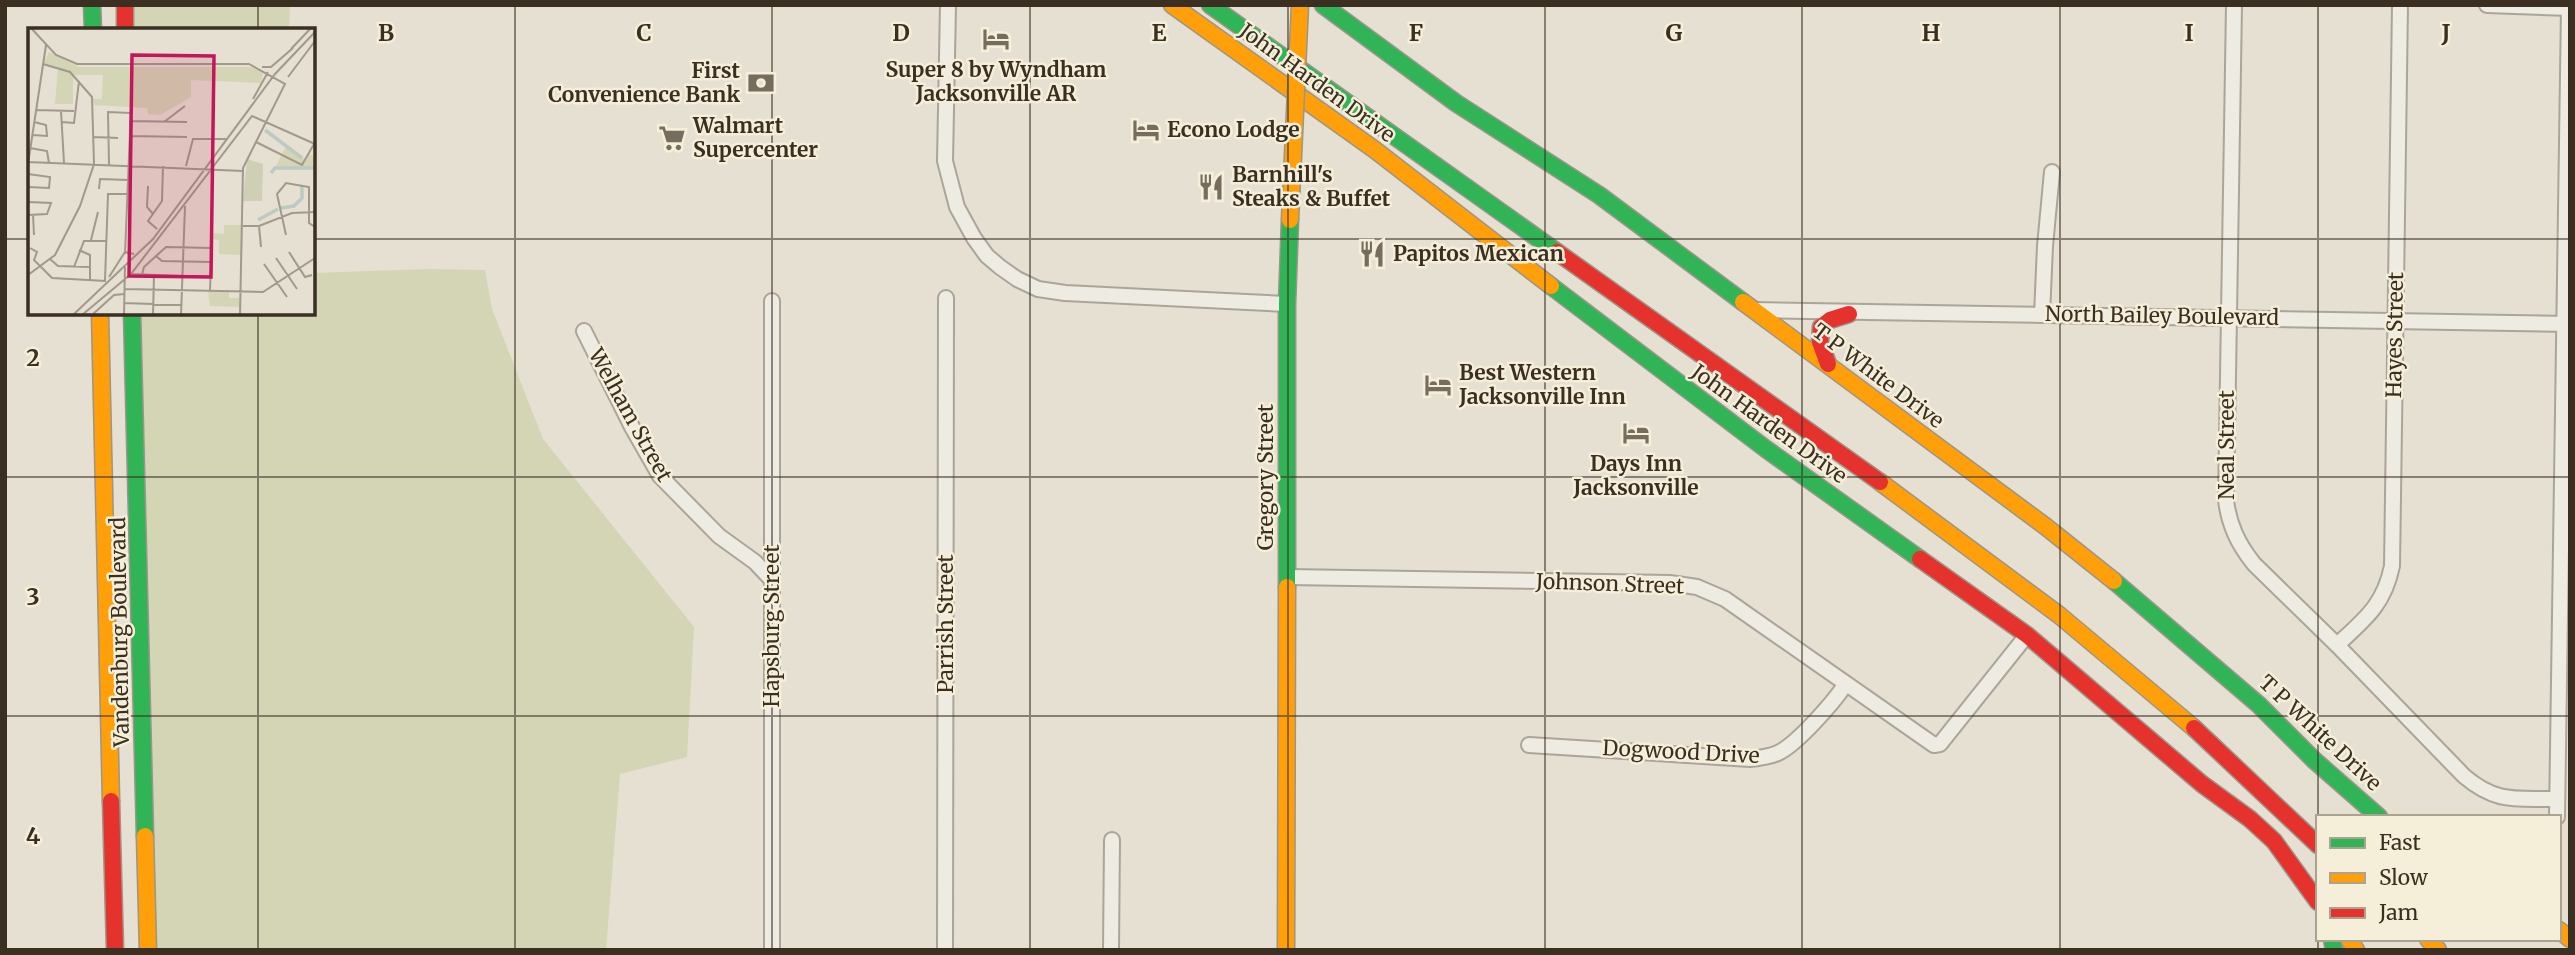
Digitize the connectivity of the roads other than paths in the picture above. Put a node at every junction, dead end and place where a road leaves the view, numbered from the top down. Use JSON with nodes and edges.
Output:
{"nodes":[{"id":1,"x":92,"y":5,"type":"edge"},
{"id":2,"x":125,"y":5,"type":"edge"},
{"id":3,"x":948,"y":5,"type":"edge"},
{"id":4,"x":1172,"y":5,"type":"edge"},
{"id":5,"x":1210,"y":5,"type":"edge"},
{"id":6,"x":1237,"y":5,"type":"edge"},
{"id":7,"x":1300,"y":5,"type":"edge"},
{"id":8,"x":1323,"y":5,"type":"edge"},
{"id":9,"x":2234,"y":5,"type":"edge"},
{"id":10,"x":2400,"y":5,"type":"edge"},
{"id":11,"x":2487,"y":5,"type":"edge"},
{"id":12,"x":2569,"y":8,"type":"edge"},
{"id":13,"x":93,"y":28,"type":"edge"},
{"id":14,"x":125,"y":28,"type":"edge"},
{"id":15,"x":2052,"y":172,"type":"dead end"},
{"id":16,"x":946,"y":298,"type":"dead end"},
{"id":17,"x":772,"y":302,"type":"dead end"},
{"id":18,"x":1287,"y":304,"type":"junction"},
{"id":19,"x":1754,"y":310,"type":"junction"},
{"id":20,"x":1849,"y":314,"type":"junction"},
{"id":21,"x":100,"y":315,"type":"edge"},
{"id":22,"x":132,"y":315,"type":"edge"},
{"id":23,"x":2042,"y":315,"type":"junction"},
{"id":24,"x":2228,"y":317,"type":"junction"},
{"id":25,"x":2395,"y":321,"type":"junction"},
{"id":26,"x":2567,"y":324,"type":"edge"},
{"id":27,"x":584,"y":331,"type":"dead end"},
{"id":28,"x":101,"y":363,"type":"junction"},
{"id":29,"x":133,"y":363,"type":"junction"},
{"id":30,"x":1828,"y":365,"type":"junction"},
{"id":31,"x":1287,"y":578,"type":"junction"},
{"id":32,"x":772,"y":580,"type":"junction"},
{"id":33,"x":2027,"y":635,"type":"junction"},
{"id":34,"x":2337,"y":645,"type":"junction"},
{"id":35,"x":2564,"y":661,"type":"edge"},
{"id":36,"x":1846,"y":685,"type":"junction"},
{"id":37,"x":1529,"y":744,"type":"dead end"},
{"id":38,"x":2557,"y":799,"type":"junction"},
{"id":39,"x":2377,"y":815,"type":"edge"},
{"id":40,"x":2557,"y":815,"type":"edge"},
{"id":41,"x":2316,"y":826,"type":"edge"},
{"id":42,"x":1112,"y":840,"type":"dead end"},
{"id":43,"x":2316,"y":843,"type":"edge"},
{"id":44,"x":2316,"y":901,"type":"edge"},
{"id":45,"x":115,"y":950,"type":"edge"},
{"id":46,"x":148,"y":950,"type":"edge"},
{"id":47,"x":772,"y":950,"type":"edge"},
{"id":48,"x":945,"y":950,"type":"edge"},
{"id":49,"x":1111,"y":950,"type":"edge"},
{"id":50,"x":1286,"y":950,"type":"edge"}],
"edges":[{"from":1,"to":13,"type":"main road"},
{"from":2,"to":14,"type":"main road"},
{"from":3,"to":18,"type":"street"},
{"from":4,"to":33,"type":"main road","name":"John Harden Drive"},
{"from":5,"to":43,"type":"main road"},
{"from":6,"to":41,"type":"main road"},
{"from":7,"to":18,"type":"main road","name":"Gregory Street","bridge":true},
{"from":8,"to":19,"type":"main road","name":"T P White Drive"},
{"from":9,"to":24,"type":"street","name":"Neal Street"},
{"from":10,"to":25,"type":"street","name":"Hayes Street"},
{"from":11,"to":12,"type":"street"},
{"from":12,"to":26,"type":"street"},
{"from":15,"to":23,"type":"street"},
{"from":16,"to":48,"type":"street","name":"Parrish Street"},
{"from":17,"to":32,"type":"street","name":"Hapsburg Street"},
{"from":18,"to":31,"type":"main road","name":"Gregory Street"},
{"from":19,"to":20,"type":"street","name":"North Bailey Boulevard"},
{"from":19,"to":30,"type":"main road","name":"T P White Drive"},
{"from":20,"to":23,"type":"street","name":"North Bailey Boulevard"},
{"from":20,"to":30,"type":"main road"},
{"from":21,"to":28,"type":"main road","name":"Vandenburg Boulevard"},
{"from":22,"to":29,"type":"main road","name":"Vandenburg Boulevard"},
{"from":23,"to":24,"type":"street","name":"North Bailey Boulevard"},
{"from":24,"to":25,"type":"street","name":"North Bailey Boulevard"},
{"from":24,"to":34,"type":"street","name":"Neal Street"},
{"from":25,"to":26,"type":"street","name":"North Bailey Boulevard"},
{"from":25,"to":34,"type":"street","name":"Hayes Street"},
{"from":26,"to":35,"type":"street"},
{"from":27,"to":32,"type":"street","name":"Welham Street"},
{"from":28,"to":29,"type":"main road"},
{"from":28,"to":45,"type":"main road","name":"Vandenburg Boulevard"},
{"from":29,"to":46,"type":"main road","name":"Vandenburg Boulevard"},
{"from":30,"to":39,"type":"main road","name":"T P White Drive"},
{"from":31,"to":36,"type":"street","name":"Johnson Street"},
{"from":31,"to":50,"type":"main road","name":"Gregory Street"},
{"from":32,"to":47,"type":"street","name":"Hapsburg Street"},
{"from":33,"to":36,"type":"street","name":"Johnson Street"},
{"from":33,"to":44,"type":"main road","name":"John Harden Drive"},
{"from":34,"to":38,"type":"street","name":"Neal Street"},
{"from":35,"to":38,"type":"street"},
{"from":36,"to":37,"type":"street","name":"Dogwood Drive"},
{"from":38,"to":40,"type":"street"},
{"from":42,"to":49,"type":"street"}]}
